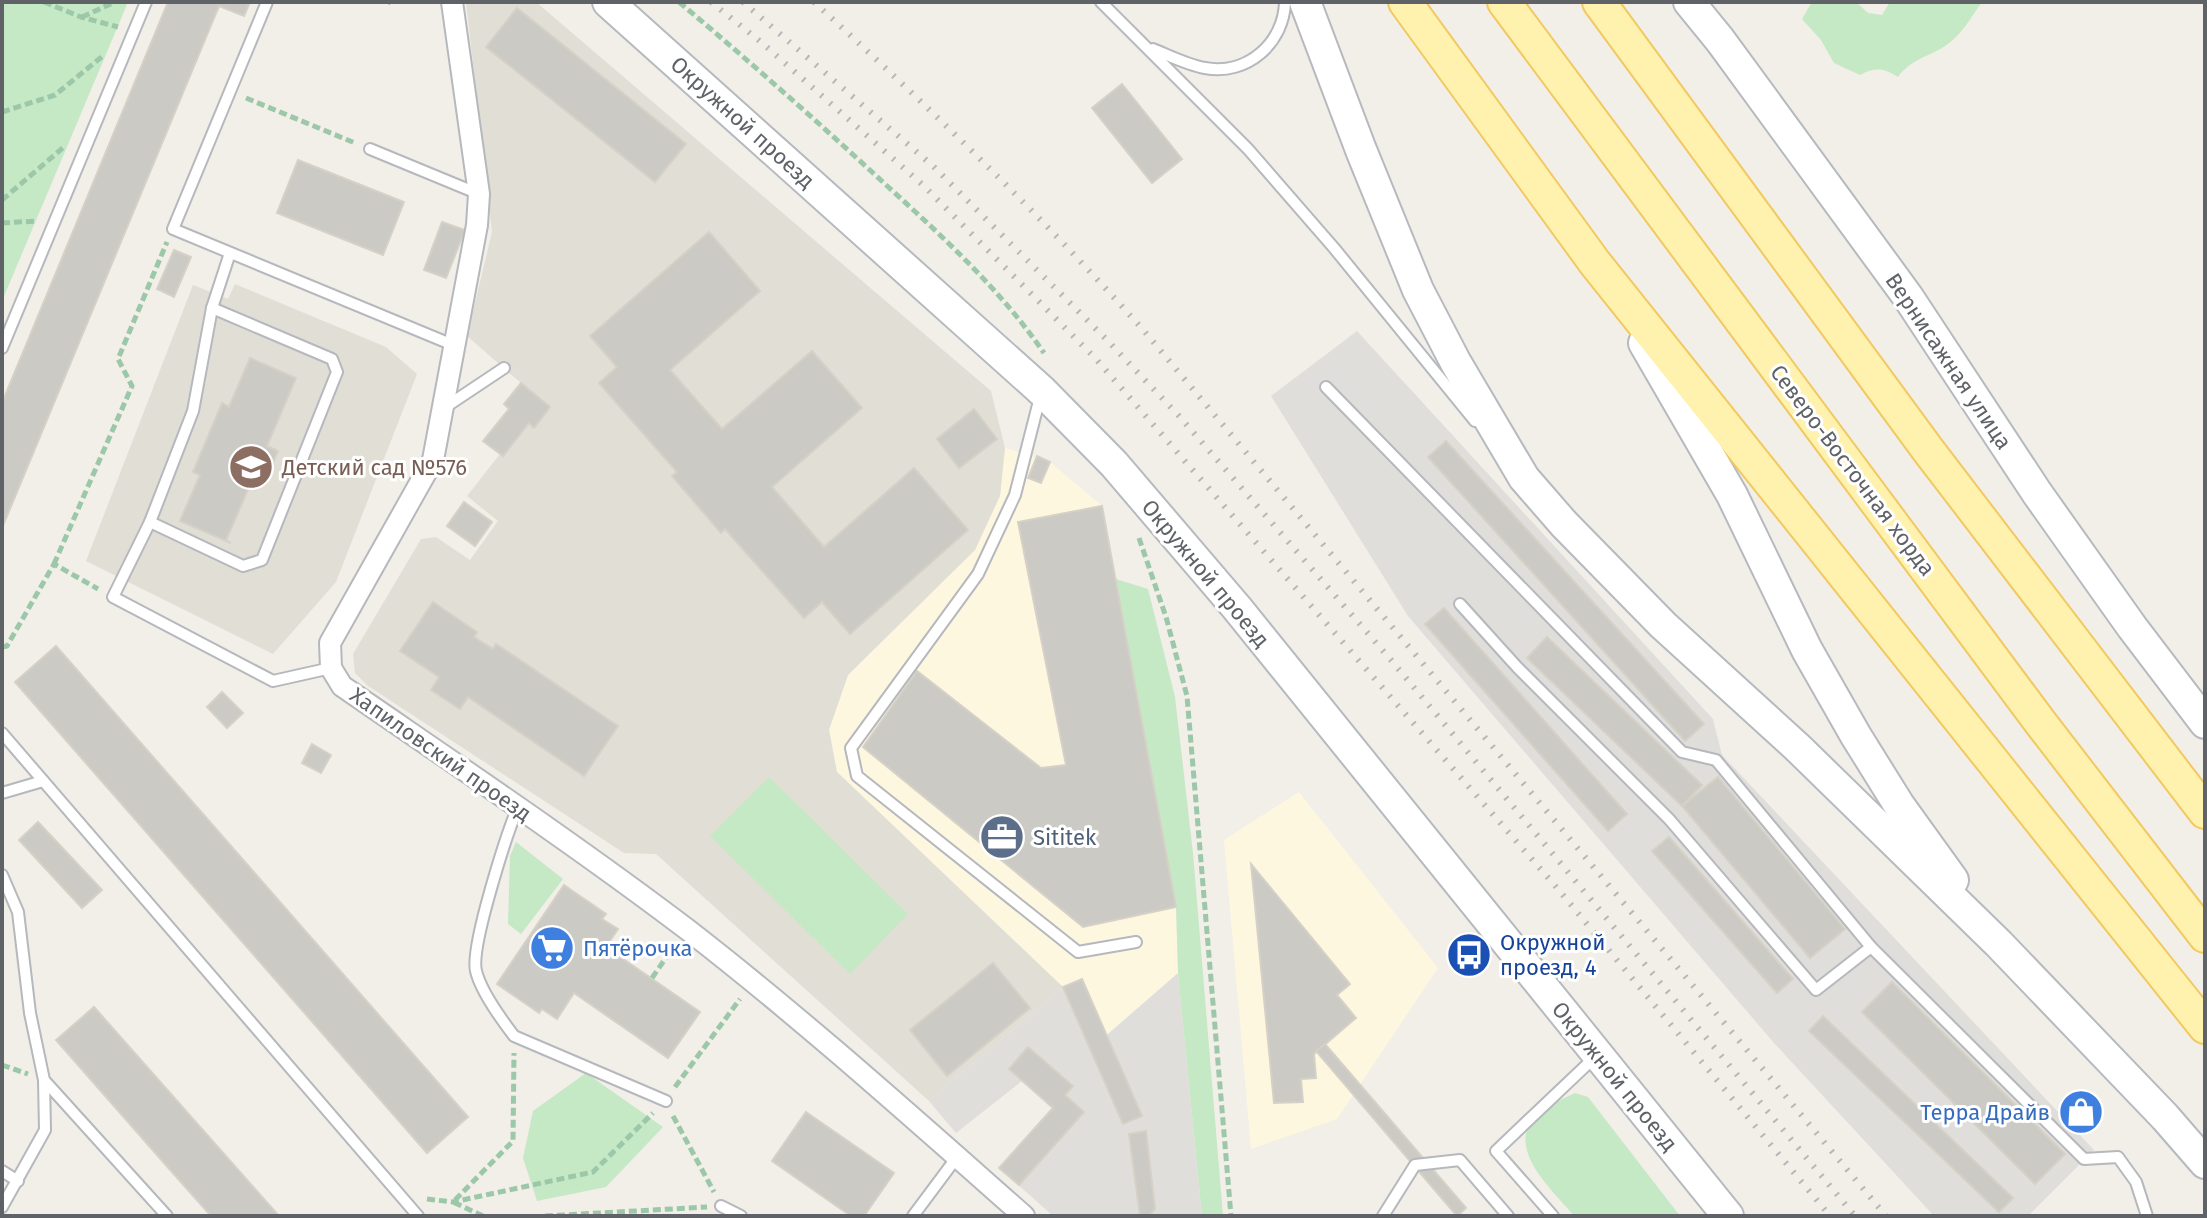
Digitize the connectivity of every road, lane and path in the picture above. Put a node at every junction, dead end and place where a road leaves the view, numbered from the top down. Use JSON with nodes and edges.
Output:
{"nodes":[{"id":1,"x":44,"y":2,"type":"edge"},
{"id":2,"x":115,"y":2,"type":"edge"},
{"id":3,"x":146,"y":2,"type":"edge"},
{"id":4,"x":267,"y":2,"type":"edge"},
{"id":5,"x":452,"y":2,"type":"edge"},
{"id":6,"x":608,"y":2,"type":"edge"},
{"id":7,"x":679,"y":2,"type":"edge"},
{"id":8,"x":1101,"y":2,"type":"edge"},
{"id":9,"x":1285,"y":2,"type":"edge"},
{"id":10,"x":1305,"y":2,"type":"edge"},
{"id":11,"x":1405,"y":2,"type":"edge"},
{"id":12,"x":1504,"y":2,"type":"edge"},
{"id":13,"x":1689,"y":2,"type":"edge"},
{"id":14,"x":1602,"y":5,"type":"edge"},
{"id":15,"x":81,"y":17,"type":"junction"},
{"id":16,"x":134,"y":31,"type":"junction"},
{"id":17,"x":1147,"y":47,"type":"junction"},
{"id":18,"x":230,"y":91,"type":"junction"},
{"id":19,"x":2,"y":112,"type":"edge"},
{"id":20,"x":97,"y":120,"type":"junction"},
{"id":21,"x":370,"y":149,"type":"joint"},
{"id":22,"x":479,"y":194,"type":"junction"},
{"id":23,"x":2,"y":200,"type":"edge"},
{"id":24,"x":55,"y":221,"type":"junction"},
{"id":25,"x":2,"y":223,"type":"edge"},
{"id":26,"x":173,"y":229,"type":"junction"},
{"id":27,"x":230,"y":253,"type":"junction"},
{"id":28,"x":1595,"y":263,"type":"junction"},
{"id":29,"x":212,"y":308,"type":"junction"},
{"id":30,"x":453,"y":345,"type":"junction"},
{"id":31,"x":2,"y":348,"type":"edge"},
{"id":32,"x":1049,"y":360,"type":"dead end"},
{"id":33,"x":504,"y":368,"type":"dead end"},
{"id":34,"x":1326,"y":387,"type":"dead end"},
{"id":35,"x":1042,"y":391,"type":"junction"},
{"id":36,"x":442,"y":409,"type":"junction"},
{"id":37,"x":1524,"y":478,"type":"junction"},
{"id":38,"x":150,"y":522,"type":"junction"},
{"id":39,"x":1137,"y":532,"type":"dead end"},
{"id":40,"x":54,"y":564,"type":"junction"},
{"id":41,"x":113,"y":597,"type":"junction"},
{"id":42,"x":1460,"y":604,"type":"dead end"},
{"id":43,"x":2,"y":647,"type":"edge"},
{"id":44,"x":331,"y":668,"type":"junction"},
{"id":45,"x":2205,"y":723,"type":"edge"},
{"id":46,"x":2,"y":733,"type":"edge"},
{"id":47,"x":43,"y":781,"type":"junction"},
{"id":48,"x":2,"y":793,"type":"edge"},
{"id":49,"x":518,"y":807,"type":"junction"},
{"id":50,"x":2205,"y":812,"type":"edge"},
{"id":51,"x":2,"y":875,"type":"edge"},
{"id":52,"x":686,"y":929,"type":"junction"},
{"id":53,"x":2205,"y":936,"type":"edge"},
{"id":54,"x":1136,"y":942,"type":"dead end"},
{"id":55,"x":1999,"y":944,"type":"junction"},
{"id":56,"x":1871,"y":947,"type":"junction"},
{"id":57,"x":652,"y":978,"type":"dead end"},
{"id":58,"x":754,"y":982,"type":"junction"},
{"id":59,"x":2205,"y":1027,"type":"edge"},
{"id":60,"x":514,"y":1036,"type":"junction"},
{"id":61,"x":1598,"y":1055,"type":"junction"},
{"id":62,"x":2,"y":1065,"type":"edge"},
{"id":63,"x":19,"y":1071,"type":"dead end"},
{"id":64,"x":44,"y":1080,"type":"junction"},
{"id":65,"x":666,"y":1101,"type":"junction"},
{"id":66,"x":957,"y":1157,"type":"junction"},
{"id":67,"x":2205,"y":1163,"type":"edge"},
{"id":68,"x":2,"y":1171,"type":"edge"},
{"id":69,"x":18,"y":1181,"type":"junction"},
{"id":70,"x":453,"y":1202,"type":"junction"},
{"id":71,"x":411,"y":1205,"type":"junction"},
{"id":72,"x":721,"y":1206,"type":"junction"},
{"id":73,"x":2,"y":1207,"type":"edge"},
{"id":74,"x":167,"y":1216,"type":"edge"},
{"id":75,"x":418,"y":1216,"type":"edge"},
{"id":76,"x":483,"y":1216,"type":"edge"},
{"id":77,"x":545,"y":1216,"type":"edge"},
{"id":78,"x":741,"y":1216,"type":"edge"},
{"id":79,"x":913,"y":1216,"type":"edge"},
{"id":80,"x":1024,"y":1216,"type":"edge"},
{"id":81,"x":1231,"y":1216,"type":"edge"},
{"id":82,"x":1383,"y":1216,"type":"edge"},
{"id":83,"x":1508,"y":1216,"type":"edge"},
{"id":84,"x":1553,"y":1216,"type":"edge"},
{"id":85,"x":1728,"y":1216,"type":"edge"},
{"id":86,"x":2147,"y":1216,"type":"edge"}],
"edges":[{"from":1,"to":15,"type":"path"},
{"from":2,"to":15,"type":"path"},
{"from":3,"to":16,"type":"lane"},
{"from":4,"to":18,"type":"lane"},
{"from":5,"to":22,"type":"street","name":"Хапиловский проезд"},
{"from":6,"to":35,"type":"street","name":"Окружной проезд"},
{"from":7,"to":32,"type":"path"},
{"from":8,"to":17,"type":"lane"},
{"from":9,"to":17,"type":"lane"},
{"from":10,"to":37,"type":"street"},
{"from":11,"to":28,"type":"main road"},
{"from":12,"to":53,"type":"main road","name":"Северо-Восточная хорда"},
{"from":13,"to":45,"type":"street","name":"Вернисажная улица"},
{"from":14,"to":50,"type":"main road"},
{"from":15,"to":16,"type":"path"},
{"from":16,"to":19,"type":"path"},
{"from":16,"to":20,"type":"lane"},
{"from":17,"to":37,"type":"lane"},
{"from":18,"to":21,"type":"path"},
{"from":18,"to":26,"type":"lane"},
{"from":20,"to":23,"type":"path"},
{"from":20,"to":24,"type":"lane"},
{"from":21,"to":22,"type":"lane"},
{"from":22,"to":30,"type":"street","name":"Хапиловский проезд"},
{"from":24,"to":25,"type":"path"},
{"from":24,"to":31,"type":"lane"},
{"from":26,"to":27,"type":"lane"},
{"from":26,"to":40,"type":"path"},
{"from":27,"to":29,"type":"lane"},
{"from":27,"to":30,"type":"lane"},
{"from":28,"to":55,"type":"street"},
{"from":28,"to":59,"type":"main road"},
{"from":29,"to":38,"type":"lane"},
{"from":29,"to":38,"type":"lane"},
{"from":30,"to":36,"type":"street","name":"Хапиловский проезд"},
{"from":33,"to":36,"type":"lane"},
{"from":34,"to":56,"type":"lane"},
{"from":35,"to":54,"type":"lane"},
{"from":35,"to":61,"type":"street","name":"Окружной проезд"},
{"from":36,"to":44,"type":"street","name":"Хапиловский проезд"},
{"from":37,"to":55,"type":"street"},
{"from":38,"to":41,"type":"lane"},
{"from":39,"to":81,"type":"path"},
{"from":40,"to":41,"type":"path"},
{"from":40,"to":43,"type":"path"},
{"from":41,"to":44,"type":"lane"},
{"from":42,"to":56,"type":"lane"},
{"from":44,"to":49,"type":"street","name":"Хапиловский проезд"},
{"from":46,"to":47,"type":"lane"},
{"from":47,"to":48,"type":"lane"},
{"from":47,"to":71,"type":"lane"},
{"from":49,"to":52,"type":"street","name":"Хапиловский проезд"},
{"from":49,"to":60,"type":"lane"},
{"from":51,"to":64,"type":"lane"},
{"from":52,"to":57,"type":"path"},
{"from":52,"to":58,"type":"street","name":"Хапиловский проезд"},
{"from":55,"to":67,"type":"street"},
{"from":56,"to":86,"type":"lane"},
{"from":58,"to":65,"type":"path"},
{"from":58,"to":66,"type":"street","name":"Хапиловский проезд"},
{"from":60,"to":65,"type":"lane"},
{"from":60,"to":70,"type":"path"},
{"from":61,"to":84,"type":"lane"},
{"from":61,"to":85,"type":"street","name":"Окружной проезд"},
{"from":62,"to":63,"type":"path"},
{"from":64,"to":69,"type":"lane"},
{"from":64,"to":74,"type":"lane"},
{"from":65,"to":70,"type":"path"},
{"from":65,"to":72,"type":"path"},
{"from":66,"to":79,"type":"lane"},
{"from":66,"to":80,"type":"street","name":"Хапиловский проезд"},
{"from":68,"to":69,"type":"lane"},
{"from":69,"to":73,"type":"lane"},
{"from":70,"to":71,"type":"path"},
{"from":70,"to":76,"type":"path"},
{"from":71,"to":75,"type":"lane"},
{"from":72,"to":77,"type":"path"},
{"from":72,"to":78,"type":"lane"},
{"from":82,"to":83,"type":"lane"}]}
